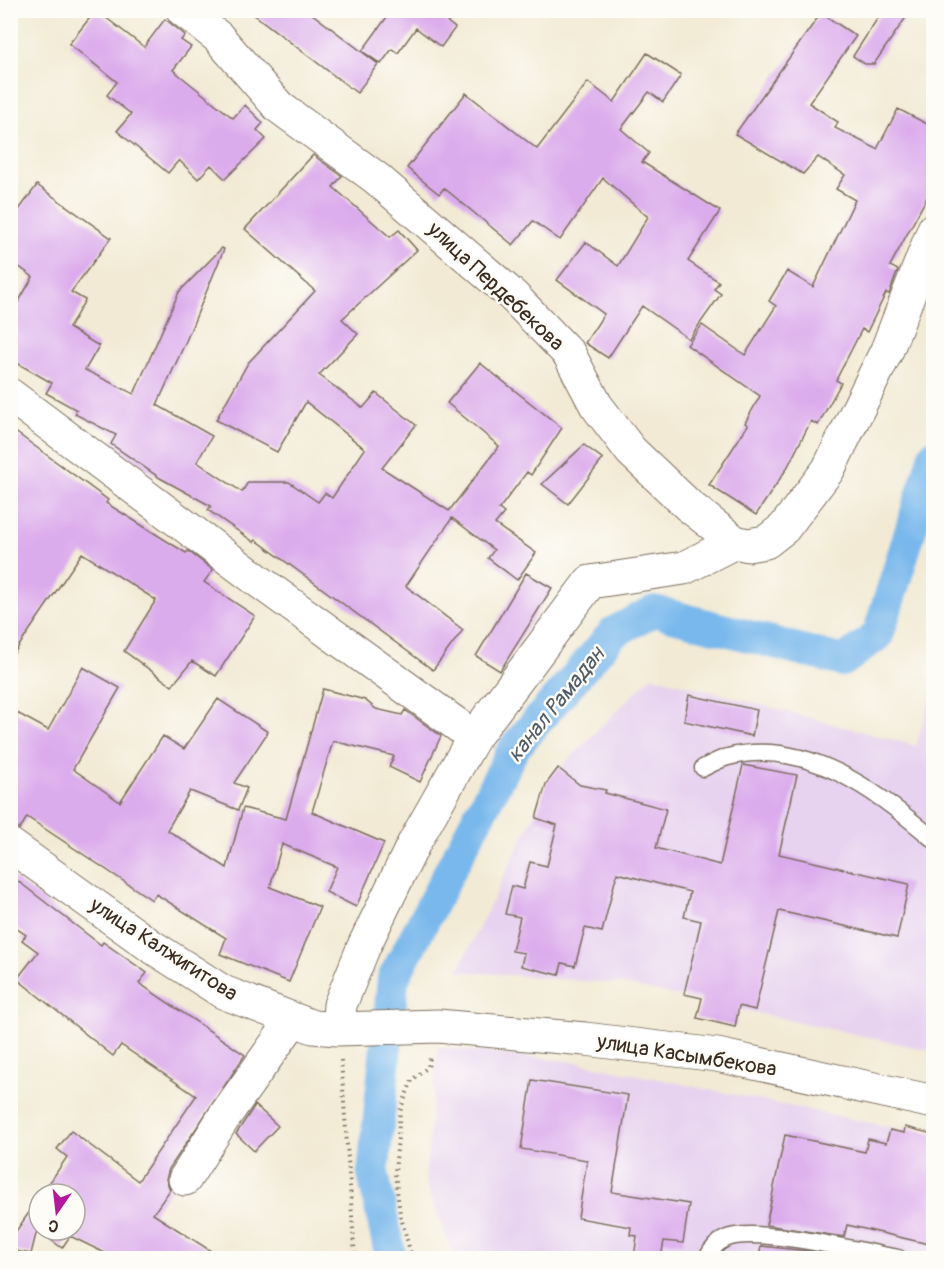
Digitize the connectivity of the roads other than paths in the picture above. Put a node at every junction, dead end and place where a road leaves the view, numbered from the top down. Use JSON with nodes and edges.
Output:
{"nodes":[{"id":1,"x":183,"y":10,"type":"edge"},
{"id":2,"x":933,"y":230,"type":"edge"},
{"id":3,"x":10,"y":395,"type":"edge"},
{"id":4,"x":735,"y":542,"type":"junction"},
{"id":5,"x":474,"y":737,"type":"junction"},
{"id":6,"x":703,"y":768,"type":"dead end"},
{"id":7,"x":933,"y":840,"type":"edge"},
{"id":8,"x":10,"y":845,"type":"edge"},
{"id":9,"x":293,"y":1020,"type":"junction"},
{"id":10,"x":438,"y":1026,"type":"joint"},
{"id":11,"x":338,"y":1029,"type":"junction"},
{"id":12,"x":933,"y":1102,"type":"edge"},
{"id":13,"x":185,"y":1179,"type":"dead end"},
{"id":14,"x":707,"y":1258,"type":"edge"},
{"id":15,"x":898,"y":1258,"type":"edge"}],
"edges":[{"from":1,"to":4,"type":"street","name":"улица Пердебекова"},
{"from":2,"to":4,"type":"street"},
{"from":3,"to":5,"type":"street"},
{"from":4,"to":5,"type":"street"},
{"from":5,"to":11,"type":"street"},
{"from":6,"to":7,"type":"lane"},
{"from":8,"to":9,"type":"street","name":"улица Калжигитова"},
{"from":9,"to":11,"type":"street","name":"улица Калжигитова"},
{"from":9,"to":13,"type":"street"},
{"from":10,"to":11,"type":"street","name":"улица Калжигитова"},
{"from":10,"to":12,"type":"street","name":"улица Касымбекова"},
{"from":14,"to":15,"type":"lane"}]}
